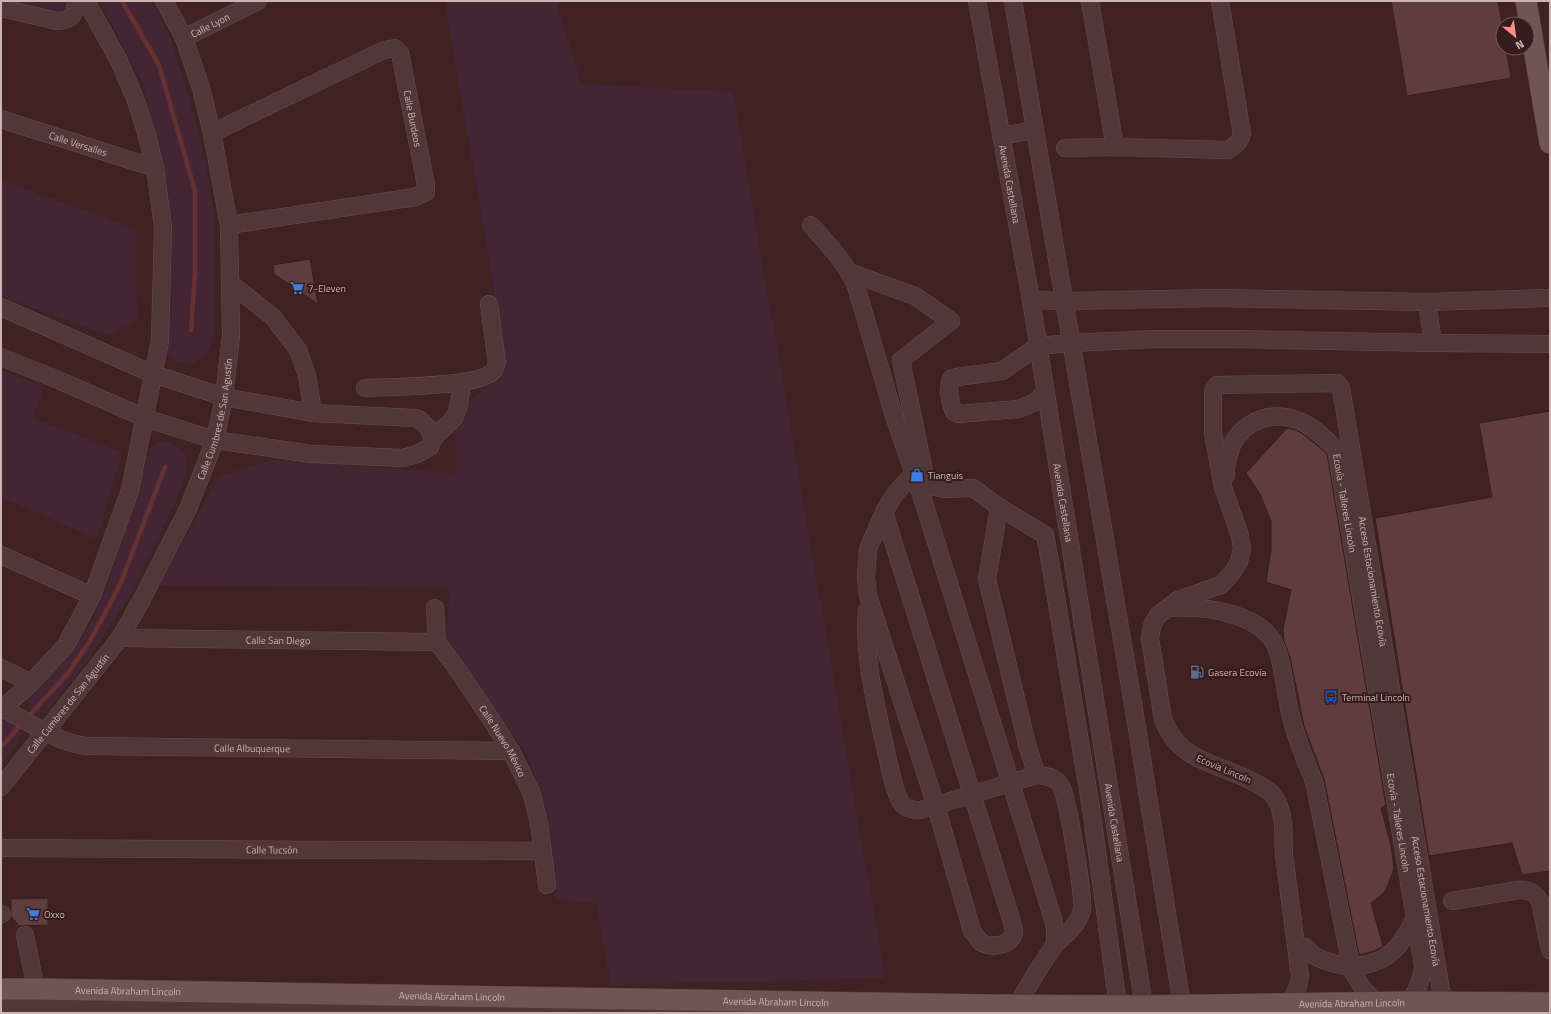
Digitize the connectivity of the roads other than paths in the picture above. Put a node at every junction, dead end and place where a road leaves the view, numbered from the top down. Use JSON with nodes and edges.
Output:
{"nodes":[{"id":1,"x":77,"y":1,"type":"edge"},
{"id":2,"x":86,"y":1,"type":"edge"},
{"id":3,"x":164,"y":1,"type":"edge"},
{"id":4,"x":258,"y":1,"type":"edge"},
{"id":5,"x":976,"y":1,"type":"edge"},
{"id":6,"x":1013,"y":1,"type":"edge"},
{"id":7,"x":1090,"y":1,"type":"edge"},
{"id":8,"x":1220,"y":1,"type":"edge"},
{"id":9,"x":1526,"y":1,"type":"edge"},
{"id":10,"x":1,"y":8,"type":"edge"},
{"id":11,"x":184,"y":38,"type":"junction"},
{"id":12,"x":1,"y":119,"type":"edge"},
{"id":13,"x":1034,"y":130,"type":"junction"},
{"id":14,"x":212,"y":133,"type":"junction"},
{"id":15,"x":1001,"y":136,"type":"junction"},
{"id":16,"x":1550,"y":143,"type":"edge"},
{"id":17,"x":1115,"y":147,"type":"junction"},
{"id":18,"x":1064,"y":148,"type":"dead end"},
{"id":19,"x":155,"y":168,"type":"junction"},
{"id":20,"x":229,"y":225,"type":"junction"},
{"id":21,"x":812,"y":225,"type":"dead end"},
{"id":22,"x":851,"y":273,"type":"junction"},
{"id":23,"x":230,"y":282,"type":"junction"},
{"id":24,"x":1550,"y":298,"type":"edge"},
{"id":25,"x":1031,"y":300,"type":"junction"},
{"id":26,"x":1065,"y":301,"type":"junction"},
{"id":27,"x":1427,"y":302,"type":"junction"},
{"id":28,"x":489,"y":304,"type":"dead end"},
{"id":29,"x":1,"y":307,"type":"edge"},
{"id":30,"x":1071,"y":343,"type":"junction"},
{"id":31,"x":1433,"y":343,"type":"junction"},
{"id":32,"x":1550,"y":344,"type":"edge"},
{"id":33,"x":1038,"y":346,"type":"junction"},
{"id":34,"x":1,"y":357,"type":"edge"},
{"id":35,"x":153,"y":374,"type":"junction"},
{"id":36,"x":462,"y":383,"type":"junction"},
{"id":37,"x":365,"y":388,"type":"dead end"},
{"id":38,"x":1045,"y":392,"type":"junction"},
{"id":39,"x":224,"y":397,"type":"junction"},
{"id":40,"x":313,"y":413,"type":"junction"},
{"id":41,"x":145,"y":418,"type":"junction"},
{"id":42,"x":433,"y":438,"type":"junction"},
{"id":43,"x":215,"y":440,"type":"junction"},
{"id":44,"x":913,"y":474,"type":"junction"},
{"id":45,"x":1223,"y":487,"type":"joint"},
{"id":46,"x":999,"y":507,"type":"junction"},
{"id":47,"x":884,"y":512,"type":"junction"},
{"id":48,"x":1,"y":555,"type":"edge"},
{"id":49,"x":92,"y":596,"type":"junction"},
{"id":50,"x":868,"y":596,"type":"junction"},
{"id":51,"x":435,"y":608,"type":"dead end"},
{"id":52,"x":1173,"y":608,"type":"junction"},
{"id":53,"x":120,"y":638,"type":"junction"},
{"id":54,"x":437,"y":642,"type":"junction"},
{"id":55,"x":1,"y":668,"type":"edge"},
{"id":56,"x":31,"y":683,"type":"junction"},
{"id":57,"x":2,"y":709,"type":"edge"},
{"id":58,"x":46,"y":732,"type":"junction"},
{"id":59,"x":511,"y":750,"type":"junction"},
{"id":60,"x":1037,"y":775,"type":"junction"},
{"id":61,"x":1010,"y":782,"type":"junction"},
{"id":62,"x":1,"y":787,"type":"edge"},
{"id":63,"x":971,"y":796,"type":"junction"},
{"id":64,"x":936,"y":806,"type":"junction"},
{"id":65,"x":1,"y":848,"type":"edge"},
{"id":66,"x":543,"y":851,"type":"junction"},
{"id":67,"x":547,"y":885,"type":"dead end"},
{"id":68,"x":1452,"y":901,"type":"dead end"},
{"id":69,"x":1416,"y":917,"type":"junction"},
{"id":70,"x":25,"y":935,"type":"dead end"},
{"id":71,"x":1055,"y":944,"type":"junction"},
{"id":72,"x":1305,"y":947,"type":"junction"},
{"id":73,"x":1550,"y":950,"type":"edge"},
{"id":74,"x":1350,"y":965,"type":"junction"},
{"id":75,"x":1,"y":989,"type":"edge"},
{"id":76,"x":36,"y":989,"type":"junction"},
{"id":77,"x":1443,"y":1002,"type":"junction"},
{"id":78,"x":1550,"y":1003,"type":"edge"},
{"id":79,"x":1377,"y":1004,"type":"junction"},
{"id":80,"x":1017,"y":1005,"type":"junction"},
{"id":81,"x":1,"y":1006,"type":"edge"},
{"id":82,"x":1144,"y":1006,"type":"junction"},
{"id":83,"x":1182,"y":1006,"type":"junction"},
{"id":84,"x":1290,"y":1007,"type":"edge"},
{"id":85,"x":1107,"y":1008,"type":"edge"},
{"id":86,"x":1406,"y":1008,"type":"edge"},
{"id":87,"x":736,"y":1013,"type":"edge"}],
"edges":[{"from":1,"to":10,"type":"street"},
{"from":2,"to":19,"type":"street"},
{"from":3,"to":11,"type":"street","name":"Calle Cumbres de San Agustín"},
{"from":4,"to":11,"type":"street","name":"Calle Lyon"},
{"from":5,"to":15,"type":"street","name":"Avenida Castellana"},
{"from":6,"to":13,"type":"street"},
{"from":7,"to":17,"type":"street"},
{"from":8,"to":17,"type":"street"},
{"from":9,"to":16,"type":"main road"},
{"from":11,"to":14,"type":"street","name":"Calle Cumbres de San Agustín"},
{"from":12,"to":19,"type":"street","name":"Calle Versalles"},
{"from":13,"to":15,"type":"street"},
{"from":13,"to":26,"type":"street"},
{"from":14,"to":20,"type":"street","name":"Calle Cumbres de San Agustín"},
{"from":14,"to":20,"type":"street","name":"Calle Burdeos"},
{"from":15,"to":25,"type":"street","name":"Avenida Castellana"},
{"from":17,"to":18,"type":"street"},
{"from":19,"to":35,"type":"street"},
{"from":20,"to":23,"type":"street","name":"Calle Cumbres de San Agustín"},
{"from":21,"to":22,"type":"street"},
{"from":22,"to":44,"type":"street"},
{"from":22,"to":46,"type":"street"},
{"from":23,"to":39,"type":"street","name":"Calle Cumbres de San Agustín"},
{"from":23,"to":40,"type":"street"},
{"from":24,"to":27,"type":"street"},
{"from":25,"to":26,"type":"street"},
{"from":25,"to":33,"type":"street","name":"Avenida Castellana"},
{"from":26,"to":27,"type":"street"},
{"from":26,"to":30,"type":"street"},
{"from":27,"to":31,"type":"street"},
{"from":28,"to":36,"type":"street"},
{"from":29,"to":35,"type":"street"},
{"from":30,"to":31,"type":"street"},
{"from":30,"to":33,"type":"street"},
{"from":30,"to":83,"type":"street"},
{"from":31,"to":32,"type":"street"},
{"from":33,"to":38,"type":"street","name":"Avenida Castellana"},
{"from":33,"to":38,"type":"street"},
{"from":34,"to":41,"type":"street"},
{"from":35,"to":39,"type":"street"},
{"from":35,"to":41,"type":"street"},
{"from":36,"to":37,"type":"street"},
{"from":36,"to":42,"type":"street"},
{"from":38,"to":82,"type":"street","name":"Avenida Castellana"},
{"from":39,"to":40,"type":"street"},
{"from":39,"to":43,"type":"street","name":"Calle Cumbres de San Agustín"},
{"from":40,"to":42,"type":"street"},
{"from":41,"to":43,"type":"street"},
{"from":41,"to":49,"type":"street"},
{"from":42,"to":43,"type":"street"},
{"from":43,"to":53,"type":"street","name":"Calle Cumbres de San Agustín"},
{"from":44,"to":47,"type":"street"},
{"from":44,"to":61,"type":"street"},
{"from":45,"to":52,"type":"street","name":"Ecovía Lincoln"},
{"from":45,"to":77,"type":"street","name":"Acceso Estacionamiento Ecovía"},
{"from":46,"to":60,"type":"street"},
{"from":46,"to":85,"type":"street"},
{"from":47,"to":50,"type":"street"},
{"from":47,"to":63,"type":"street"},
{"from":48,"to":49,"type":"street"},
{"from":49,"to":56,"type":"street"},
{"from":50,"to":64,"type":"street"},
{"from":50,"to":64,"type":"street"},
{"from":51,"to":54,"type":"street"},
{"from":52,"to":69,"type":"street","name":"Ecovía - Talleres Lincoln"},
{"from":52,"to":72,"type":"street","name":"Ecovía - Talleres Lincoln"},
{"from":52,"to":74,"type":"street"},
{"from":52,"to":84,"type":"street","name":"Ecovía Lincoln"},
{"from":53,"to":54,"type":"street","name":"Calle San Diego"},
{"from":53,"to":58,"type":"street","name":"Calle Cumbres de San Agustín"},
{"from":54,"to":59,"type":"street","name":"Calle Nuevo México"},
{"from":55,"to":56,"type":"street"},
{"from":56,"to":57,"type":"street"},
{"from":57,"to":58,"type":"street","name":"Calle Albuquerque"},
{"from":58,"to":59,"type":"street","name":"Calle Albuquerque"},
{"from":58,"to":62,"type":"street","name":"Calle Cumbres de San Agustín"},
{"from":59,"to":66,"type":"street","name":"Calle Nuevo México"},
{"from":60,"to":61,"type":"street"},
{"from":60,"to":71,"type":"street"},
{"from":61,"to":63,"type":"street"},
{"from":61,"to":71,"type":"street"},
{"from":63,"to":64,"type":"street"},
{"from":63,"to":64,"type":"street"},
{"from":65,"to":66,"type":"street","name":"Calle Tucsón"},
{"from":66,"to":67,"type":"street","name":"Calle Nuevo México"},
{"from":68,"to":73,"type":"street"},
{"from":69,"to":74,"type":"street"},
{"from":69,"to":86,"type":"street","name":"Ecovía - Talleres Lincoln"},
{"from":70,"to":76,"type":"street"},
{"from":71,"to":80,"type":"street"},
{"from":72,"to":74,"type":"street"},
{"from":72,"to":84,"type":"street","name":"Ecovía - Talleres Lincoln"},
{"from":74,"to":79,"type":"street"},
{"from":75,"to":76,"type":"main road","name":"Avenida Abraham Lincoln"},
{"from":76,"to":80,"type":"main road","name":"Avenida Abraham Lincoln"},
{"from":77,"to":78,"type":"main road","name":"Avenida Abraham Lincoln"},
{"from":77,"to":86,"type":"main road","name":"Avenida Abraham Lincoln"},
{"from":79,"to":84,"type":"main road","name":"Avenida Abraham Lincoln"},
{"from":79,"to":86,"type":"main road","name":"Avenida Abraham Lincoln"},
{"from":80,"to":85,"type":"main road","name":"Avenida Abraham Lincoln"},
{"from":81,"to":87,"type":"street"},
{"from":82,"to":83,"type":"main road","name":"Avenida Abraham Lincoln"},
{"from":82,"to":85,"type":"main road","name":"Avenida Abraham Lincoln"},
{"from":83,"to":84,"type":"main road","name":"Avenida Abraham Lincoln"}]}
